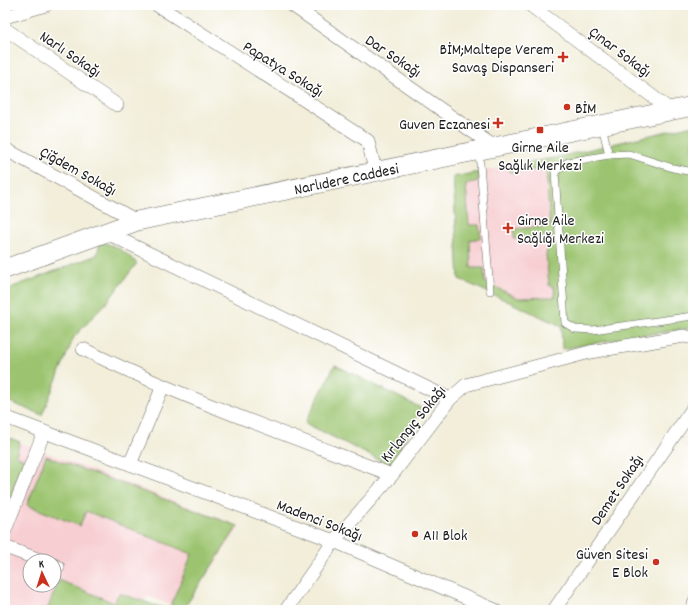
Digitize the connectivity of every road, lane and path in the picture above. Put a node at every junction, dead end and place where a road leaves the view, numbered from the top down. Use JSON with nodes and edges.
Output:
{"nodes":[{"id":1,"x":157,"y":5,"type":"edge"},
{"id":2,"x":292,"y":5,"type":"edge"},
{"id":3,"x":530,"y":5,"type":"edge"},
{"id":4,"x":43,"y":6,"type":"edge"},
{"id":5,"x":7,"y":13,"type":"edge"},
{"id":6,"x":5,"y":29,"type":"edge"},
{"id":7,"x":117,"y":105,"type":"dead end"},
{"id":8,"x":693,"y":106,"type":"edge"},
{"id":9,"x":672,"y":111,"type":"junction"},
{"id":10,"x":602,"y":125,"type":"junction"},
{"id":11,"x":5,"y":149,"type":"edge"},
{"id":12,"x":488,"y":150,"type":"junction"},
{"id":13,"x":609,"y":155,"type":"junction"},
{"id":14,"x":376,"y":170,"type":"junction"},
{"id":15,"x":693,"y":172,"type":"edge"},
{"id":16,"x":136,"y":221,"type":"junction"},
{"id":17,"x":107,"y":233,"type":"junction"},
{"id":18,"x":5,"y":269,"type":"edge"},
{"id":19,"x":490,"y":290,"type":"dead end"},
{"id":20,"x":693,"y":316,"type":"edge"},
{"id":21,"x":693,"y":338,"type":"edge"},
{"id":22,"x":83,"y":349,"type":"dead end"},
{"id":23,"x":163,"y":386,"type":"junction"},
{"id":24,"x":450,"y":399,"type":"junction"},
{"id":25,"x":693,"y":408,"type":"edge"},
{"id":26,"x":5,"y":417,"type":"edge"},
{"id":27,"x":689,"y":422,"type":"edge"},
{"id":28,"x":44,"y":432,"type":"junction"},
{"id":29,"x":130,"y":464,"type":"junction"},
{"id":30,"x":392,"y":475,"type":"junction"},
{"id":31,"x":5,"y":530,"type":"edge"},
{"id":32,"x":334,"y":541,"type":"junction"},
{"id":33,"x":5,"y":547,"type":"edge"},
{"id":34,"x":22,"y":553,"type":"edge"},
{"id":35,"x":693,"y":598,"type":"edge"},
{"id":36,"x":286,"y":610,"type":"edge"},
{"id":37,"x":495,"y":610,"type":"edge"},
{"id":38,"x":554,"y":610,"type":"edge"},
{"id":39,"x":689,"y":610,"type":"edge"}],
"edges":[{"from":1,"to":14,"type":"street","name":"Papatya Sokağı"},
{"from":2,"to":12,"type":"street","name":"Dar Sokağı"},
{"from":3,"to":9,"type":"street","name":"Çınar Sokağı"},
{"from":4,"to":5,"type":"street"},
{"from":6,"to":7,"type":"street","name":"Narlı Sokağı"},
{"from":8,"to":9,"type":"street","name":"Narlıdere Caddesi"},
{"from":9,"to":10,"type":"street","name":"Narlıdere Caddesi"},
{"from":10,"to":12,"type":"street","name":"Narlıdere Caddesi"},
{"from":10,"to":13,"type":"lane"},
{"from":11,"to":16,"type":"street","name":"Çiğdem Sokağı"},
{"from":12,"to":14,"type":"street","name":"Narlıdere Caddesi"},
{"from":12,"to":19,"type":"lane"},
{"from":13,"to":15,"type":"lane"},
{"from":13,"to":20,"type":"lane"},
{"from":14,"to":16,"type":"street","name":"Narlıdere Caddesi"},
{"from":16,"to":17,"type":"street","name":"Narlıdere Caddesi"},
{"from":17,"to":18,"type":"street","name":"Narlıdere Caddesi"},
{"from":17,"to":24,"type":"street"},
{"from":21,"to":24,"type":"street","name":"Kırlangıç Sokağı"},
{"from":22,"to":23,"type":"street"},
{"from":23,"to":29,"type":"street"},
{"from":23,"to":30,"type":"street"},
{"from":24,"to":30,"type":"street","name":"Kırlangıç Sokağı"},
{"from":25,"to":27,"type":"street","name":"Demet Sokağı"},
{"from":26,"to":28,"type":"street","name":"Madenci Sokağı"},
{"from":27,"to":38,"type":"street","name":"Demet Sokağı"},
{"from":28,"to":29,"type":"street","name":"Madenci Sokağı"},
{"from":28,"to":31,"type":"street"},
{"from":29,"to":32,"type":"street","name":"Madenci Sokağı"},
{"from":30,"to":32,"type":"street","name":"Kırlangıç Sokağı"},
{"from":32,"to":36,"type":"street","name":"Kırlangıç Sokağı"},
{"from":32,"to":37,"type":"street","name":"Madenci Sokağı"},
{"from":33,"to":34,"type":"street"},
{"from":35,"to":39,"type":"lane"}]}
